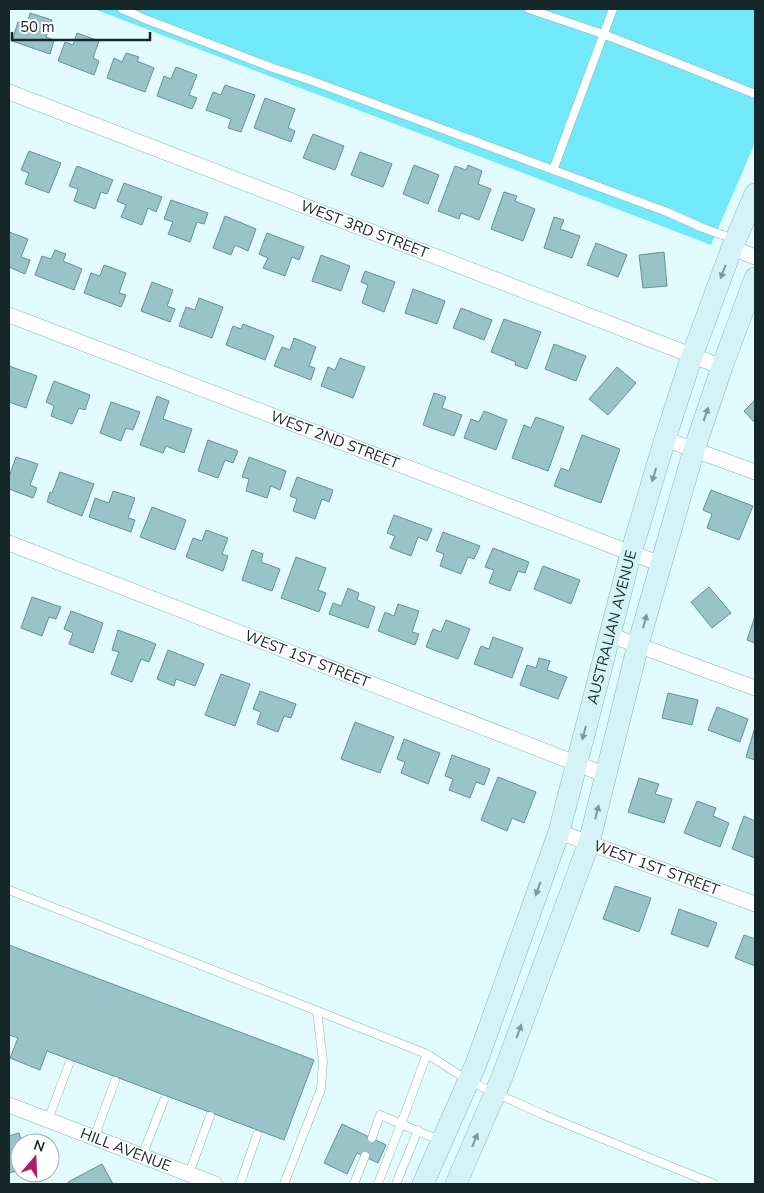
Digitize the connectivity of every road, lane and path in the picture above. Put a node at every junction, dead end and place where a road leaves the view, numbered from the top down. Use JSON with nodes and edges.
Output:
{"nodes":[{"id":1,"x":122,"y":9,"type":"edge"},
{"id":2,"x":529,"y":9,"type":"edge"},
{"id":3,"x":613,"y":9,"type":"edge"},
{"id":4,"x":603,"y":34,"type":"junction"},
{"id":5,"x":9,"y":92,"type":"edge"},
{"id":6,"x":755,"y":94,"type":"edge"},
{"id":7,"x":553,"y":170,"type":"junction"},
{"id":8,"x":755,"y":194,"type":"edge"},
{"id":9,"x":734,"y":244,"type":"junction"},
{"id":10,"x":755,"y":257,"type":"edge"},
{"id":11,"x":755,"y":278,"type":"edge"},
{"id":12,"x":9,"y":315,"type":"edge"},
{"id":13,"x":692,"y":356,"type":"junction"},
{"id":14,"x":722,"y":367,"type":"junction"},
{"id":15,"x":665,"y":439,"type":"junction"},
{"id":16,"x":694,"y":450,"type":"junction"},
{"id":17,"x":755,"y":472,"type":"edge"},
{"id":18,"x":9,"y":543,"type":"edge"},
{"id":19,"x":631,"y":553,"type":"junction"},
{"id":20,"x":660,"y":564,"type":"junction"},
{"id":21,"x":610,"y":635,"type":"junction"},
{"id":22,"x":638,"y":645,"type":"junction"},
{"id":23,"x":755,"y":688,"type":"edge"},
{"id":24,"x":576,"y":764,"type":"junction"},
{"id":25,"x":606,"y":775,"type":"junction"},
{"id":26,"x":558,"y":832,"type":"junction"},
{"id":27,"x":589,"y":843,"type":"junction"},
{"id":28,"x":9,"y":890,"type":"edge"},
{"id":29,"x":755,"y":904,"type":"edge"},
{"id":30,"x":318,"y":1011,"type":"junction"},
{"id":31,"x":427,"y":1054,"type":"junction"},
{"id":32,"x":69,"y":1064,"type":"dead end"},
{"id":33,"x":472,"y":1072,"type":"junction"},
{"id":34,"x":115,"y":1081,"type":"dead end"},
{"id":35,"x":499,"y":1085,"type":"junction"},
{"id":36,"x":164,"y":1100,"type":"dead end"},
{"id":37,"x":9,"y":1105,"type":"edge"},
{"id":38,"x":210,"y":1116,"type":"dead end"},
{"id":39,"x":48,"y":1120,"type":"junction"},
{"id":40,"x":401,"y":1124,"type":"junction"},
{"id":41,"x":418,"y":1130,"type":"junction"},
{"id":42,"x":257,"y":1135,"type":"dead end"},
{"id":43,"x":94,"y":1138,"type":"junction"},
{"id":44,"x":372,"y":1138,"type":"dead end"},
{"id":45,"x":442,"y":1141,"type":"junction"},
{"id":46,"x":142,"y":1156,"type":"junction"},
{"id":47,"x":365,"y":1156,"type":"dead end"},
{"id":48,"x":180,"y":1176,"type":"edge"},
{"id":49,"x":381,"y":1183,"type":"edge"},
{"id":50,"x":216,"y":1184,"type":"edge"},
{"id":51,"x":240,"y":1184,"type":"edge"},
{"id":52,"x":284,"y":1184,"type":"edge"},
{"id":53,"x":354,"y":1184,"type":"edge"},
{"id":54,"x":396,"y":1184,"type":"edge"},
{"id":55,"x":424,"y":1184,"type":"edge"},
{"id":56,"x":456,"y":1184,"type":"edge"},
{"id":57,"x":714,"y":1184,"type":"edge"}],
"edges":[{"from":1,"to":7,"type":"lane"},
{"from":2,"to":4,"type":"lane"},
{"from":3,"to":4,"type":"lane"},
{"from":4,"to":6,"type":"lane"},
{"from":4,"to":7,"type":"lane"},
{"from":5,"to":13,"type":"street","name":"WEST 3RD STREET"},
{"from":7,"to":9,"type":"lane"},
{"from":8,"to":9,"type":"main road","name":"AUSTRALIAN AVENUE"},
{"from":9,"to":10,"type":"street"},
{"from":9,"to":13,"type":"main road","name":"AUSTRALIAN AVENUE","one_way":true},
{"from":11,"to":14,"type":"main road","name":"AUSTRALIAN AVENUE"},
{"from":12,"to":19,"type":"street","name":"WEST 2ND STREET"},
{"from":13,"to":14,"type":"street","name":"WEST 3RD STREET"},
{"from":13,"to":15,"type":"main road","name":"AUSTRALIAN AVENUE"},
{"from":16,"to":14,"type":"main road","name":"AUSTRALIAN AVENUE","one_way":true},
{"from":15,"to":16,"type":"street"},
{"from":15,"to":19,"type":"main road","name":"AUSTRALIAN AVENUE","one_way":true},
{"from":16,"to":17,"type":"street"},
{"from":16,"to":20,"type":"main road","name":"AUSTRALIAN AVENUE"},
{"from":18,"to":24,"type":"street","name":"WEST 1ST STREET"},
{"from":19,"to":20,"type":"street","name":"WEST 2ND STREET"},
{"from":19,"to":21,"type":"main road","name":"AUSTRALIAN AVENUE"},
{"from":22,"to":20,"type":"main road","name":"AUSTRALIAN AVENUE","one_way":true},
{"from":21,"to":22,"type":"street"},
{"from":21,"to":24,"type":"main road","name":"AUSTRALIAN AVENUE","one_way":true},
{"from":22,"to":23,"type":"street"},
{"from":22,"to":25,"type":"main road","name":"AUSTRALIAN AVENUE"},
{"from":24,"to":25,"type":"street","name":"WEST 1ST STREET"},
{"from":24,"to":26,"type":"main road","name":"AUSTRALIAN AVENUE"},
{"from":27,"to":25,"type":"main road","name":"AUSTRALIAN AVENUE","one_way":true},
{"from":26,"to":27,"type":"street","name":"WEST 1ST STREET"},
{"from":26,"to":33,"type":"main road","name":"AUSTRALIAN AVENUE","one_way":true},
{"from":27,"to":29,"type":"street","name":"WEST 1ST STREET"},
{"from":35,"to":27,"type":"main road","name":"AUSTRALIAN AVENUE","one_way":true},
{"from":28,"to":30,"type":"lane"},
{"from":30,"to":31,"type":"lane"},
{"from":30,"to":52,"type":"lane"},
{"from":31,"to":33,"type":"lane"},
{"from":31,"to":40,"type":"lane"},
{"from":32,"to":39,"type":"lane"},
{"from":33,"to":35,"type":"lane"},
{"from":33,"to":45,"type":"main road","name":"AUSTRALIAN AVENUE"},
{"from":34,"to":43,"type":"lane"},
{"from":56,"to":35,"type":"main road","name":"AUSTRALIAN AVENUE","one_way":true},
{"from":35,"to":57,"type":"lane"},
{"from":36,"to":46,"type":"lane"},
{"from":37,"to":39,"type":"street","name":"HILL AVENUE"},
{"from":38,"to":48,"type":"lane"},
{"from":39,"to":43,"type":"street","name":"HILL AVENUE"},
{"from":40,"to":41,"type":"lane"},
{"from":40,"to":44,"type":"lane"},
{"from":40,"to":49,"type":"lane"},
{"from":41,"to":45,"type":"lane"},
{"from":41,"to":54,"type":"lane"},
{"from":42,"to":51,"type":"lane"},
{"from":43,"to":46,"type":"street","name":"HILL AVENUE"},
{"from":45,"to":55,"type":"main road","name":"AUSTRALIAN AVENUE"},
{"from":46,"to":48,"type":"street","name":"HILL AVENUE"},
{"from":47,"to":53,"type":"lane"},
{"from":48,"to":50,"type":"street","name":"HILL AVENUE"}]}
